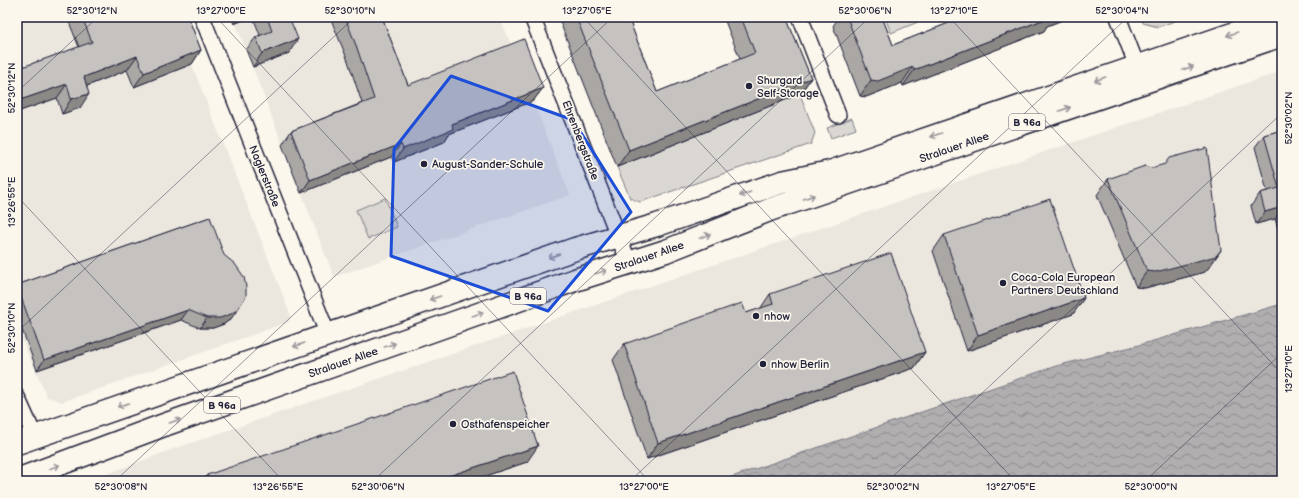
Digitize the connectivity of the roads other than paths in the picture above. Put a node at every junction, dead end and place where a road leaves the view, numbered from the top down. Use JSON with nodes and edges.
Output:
{"nodes":[{"id":1,"x":202,"y":17,"type":"edge"},
{"id":2,"x":532,"y":17,"type":"edge"},
{"id":3,"x":800,"y":17,"type":"edge"},
{"id":4,"x":1118,"y":17,"type":"edge"},
{"id":5,"x":1282,"y":17,"type":"edge"},
{"id":6,"x":1282,"y":36,"type":"edge"},
{"id":7,"x":1137,"y":66,"type":"junction"},
{"id":8,"x":838,"y":115,"type":"dead end"},
{"id":9,"x":617,"y":235,"type":"junction"},
{"id":10,"x":629,"y":264,"type":"junction"},
{"id":11,"x":328,"y":335,"type":"junction"},
{"id":12,"x":17,"y":398,"type":"edge"},
{"id":13,"x":26,"y":440,"type":"edge"},
{"id":14,"x":17,"y":480,"type":"edge"}],
"edges":[{"from":1,"to":11,"type":"street","name":"Naglerstraße"},
{"from":2,"to":9,"type":"street","name":"Ehrenbergstraße"},
{"from":3,"to":8,"type":"street"},
{"from":4,"to":7,"type":"street"},
{"from":5,"to":7,"type":"main road","name":"Stralauer Allee","number":"B 96a","one_way":true},
{"from":10,"to":6,"type":"main road","name":"Stralauer Allee","number":"B 96a","one_way":true},
{"from":7,"to":9,"type":"main road","name":"Stralauer Allee","number":"B 96a","one_way":true},
{"from":9,"to":10,"type":"street","name":"Ehrenbergstraße"},
{"from":9,"to":11,"type":"main road","name":"Stralauer Allee","number":"B 96a","one_way":true},
{"from":14,"to":10,"type":"main road","name":"Stralauer Allee","number":"B 96a","one_way":true},
{"from":11,"to":13,"type":"main road","name":"Stralauer Allee","number":"B 96a","one_way":true},
{"from":12,"to":13,"type":"street"}]}
